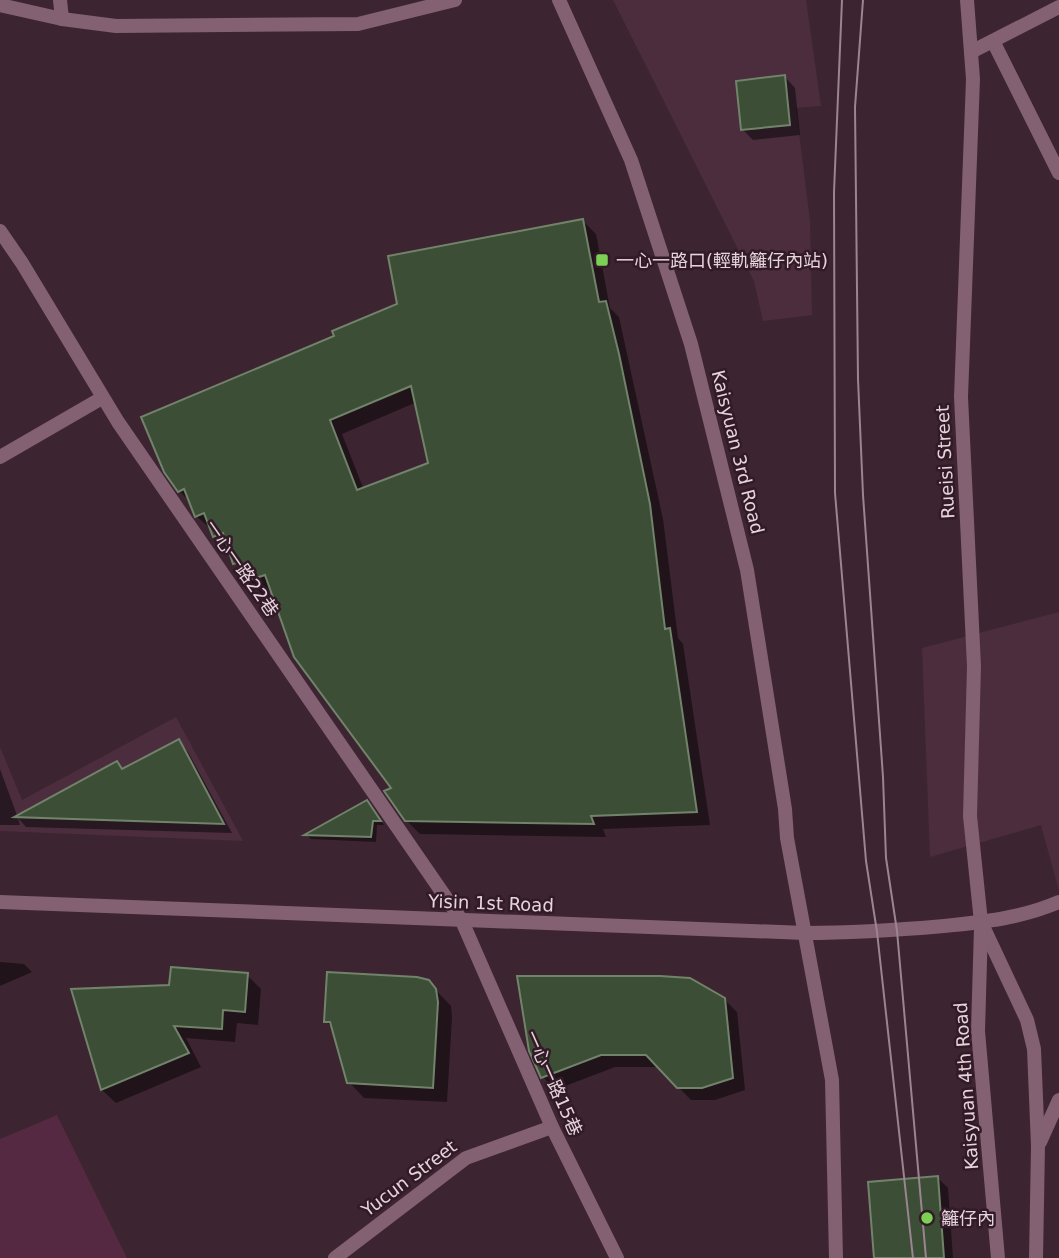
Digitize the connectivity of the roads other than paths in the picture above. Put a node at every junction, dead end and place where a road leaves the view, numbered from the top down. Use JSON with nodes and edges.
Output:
{"nodes":[{"id":1,"x":60,"y":0,"type":"edge"},
{"id":2,"x":455,"y":0,"type":"edge"},
{"id":3,"x":559,"y":0,"type":"edge"},
{"id":4,"x":967,"y":0,"type":"edge"},
{"id":5,"x":0,"y":5,"type":"edge"},
{"id":6,"x":1059,"y":7,"type":"edge"},
{"id":7,"x":62,"y":19,"type":"junction"},
{"id":8,"x":993,"y":41,"type":"junction"},
{"id":9,"x":971,"y":52,"type":"junction"},
{"id":10,"x":1059,"y":173,"type":"edge"},
{"id":11,"x":0,"y":231,"type":"edge"},
{"id":12,"x":102,"y":398,"type":"junction"},
{"id":13,"x":0,"y":457,"type":"edge"},
{"id":14,"x":0,"y":902,"type":"edge"},
{"id":15,"x":1059,"y":902,"type":"edge"},
{"id":16,"x":462,"y":921,"type":"junction"},
{"id":17,"x":981,"y":922,"type":"junction"},
{"id":18,"x":805,"y":933,"type":"junction"},
{"id":19,"x":1059,"y":1100,"type":"edge"},
{"id":20,"x":552,"y":1127,"type":"junction"},
{"id":21,"x":1038,"y":1146,"type":"junction"},
{"id":22,"x":335,"y":1258,"type":"edge"},
{"id":23,"x":617,"y":1258,"type":"edge"},
{"id":24,"x":836,"y":1258,"type":"edge"},
{"id":25,"x":998,"y":1258,"type":"edge"},
{"id":26,"x":1035,"y":1258,"type":"edge"}],
"edges":[{"from":1,"to":7,"type":"street"},
{"from":2,"to":7,"type":"street"},
{"from":3,"to":18,"type":"street","name":"Kaisyuan 3rd Road"},
{"from":4,"to":9,"type":"street","name":"Rueisi Street"},
{"from":5,"to":7,"type":"street"},
{"from":6,"to":8,"type":"street"},
{"from":8,"to":9,"type":"street"},
{"from":8,"to":10,"type":"street"},
{"from":9,"to":17,"type":"street","name":"Rueisi Street"},
{"from":11,"to":12,"type":"street","name":"一心一路22巷"},
{"from":12,"to":13,"type":"street"},
{"from":12,"to":16,"type":"street","name":"一心一路22巷"},
{"from":14,"to":16,"type":"street","name":"Yisin 1st Road"},
{"from":15,"to":17,"type":"street","name":"Yisin 1st Road"},
{"from":16,"to":18,"type":"street","name":"Yisin 1st Road"},
{"from":16,"to":20,"type":"street","name":"一心一路15巷"},
{"from":17,"to":18,"type":"street","name":"Yisin 1st Road"},
{"from":17,"to":21,"type":"street"},
{"from":17,"to":25,"type":"street","name":"Kaisyuan 4th Road"},
{"from":18,"to":24,"type":"street"},
{"from":19,"to":21,"type":"street"},
{"from":20,"to":22,"type":"street","name":"Yucun Street"},
{"from":20,"to":23,"type":"street","name":"一心一路15巷"},
{"from":21,"to":26,"type":"street"}]}
